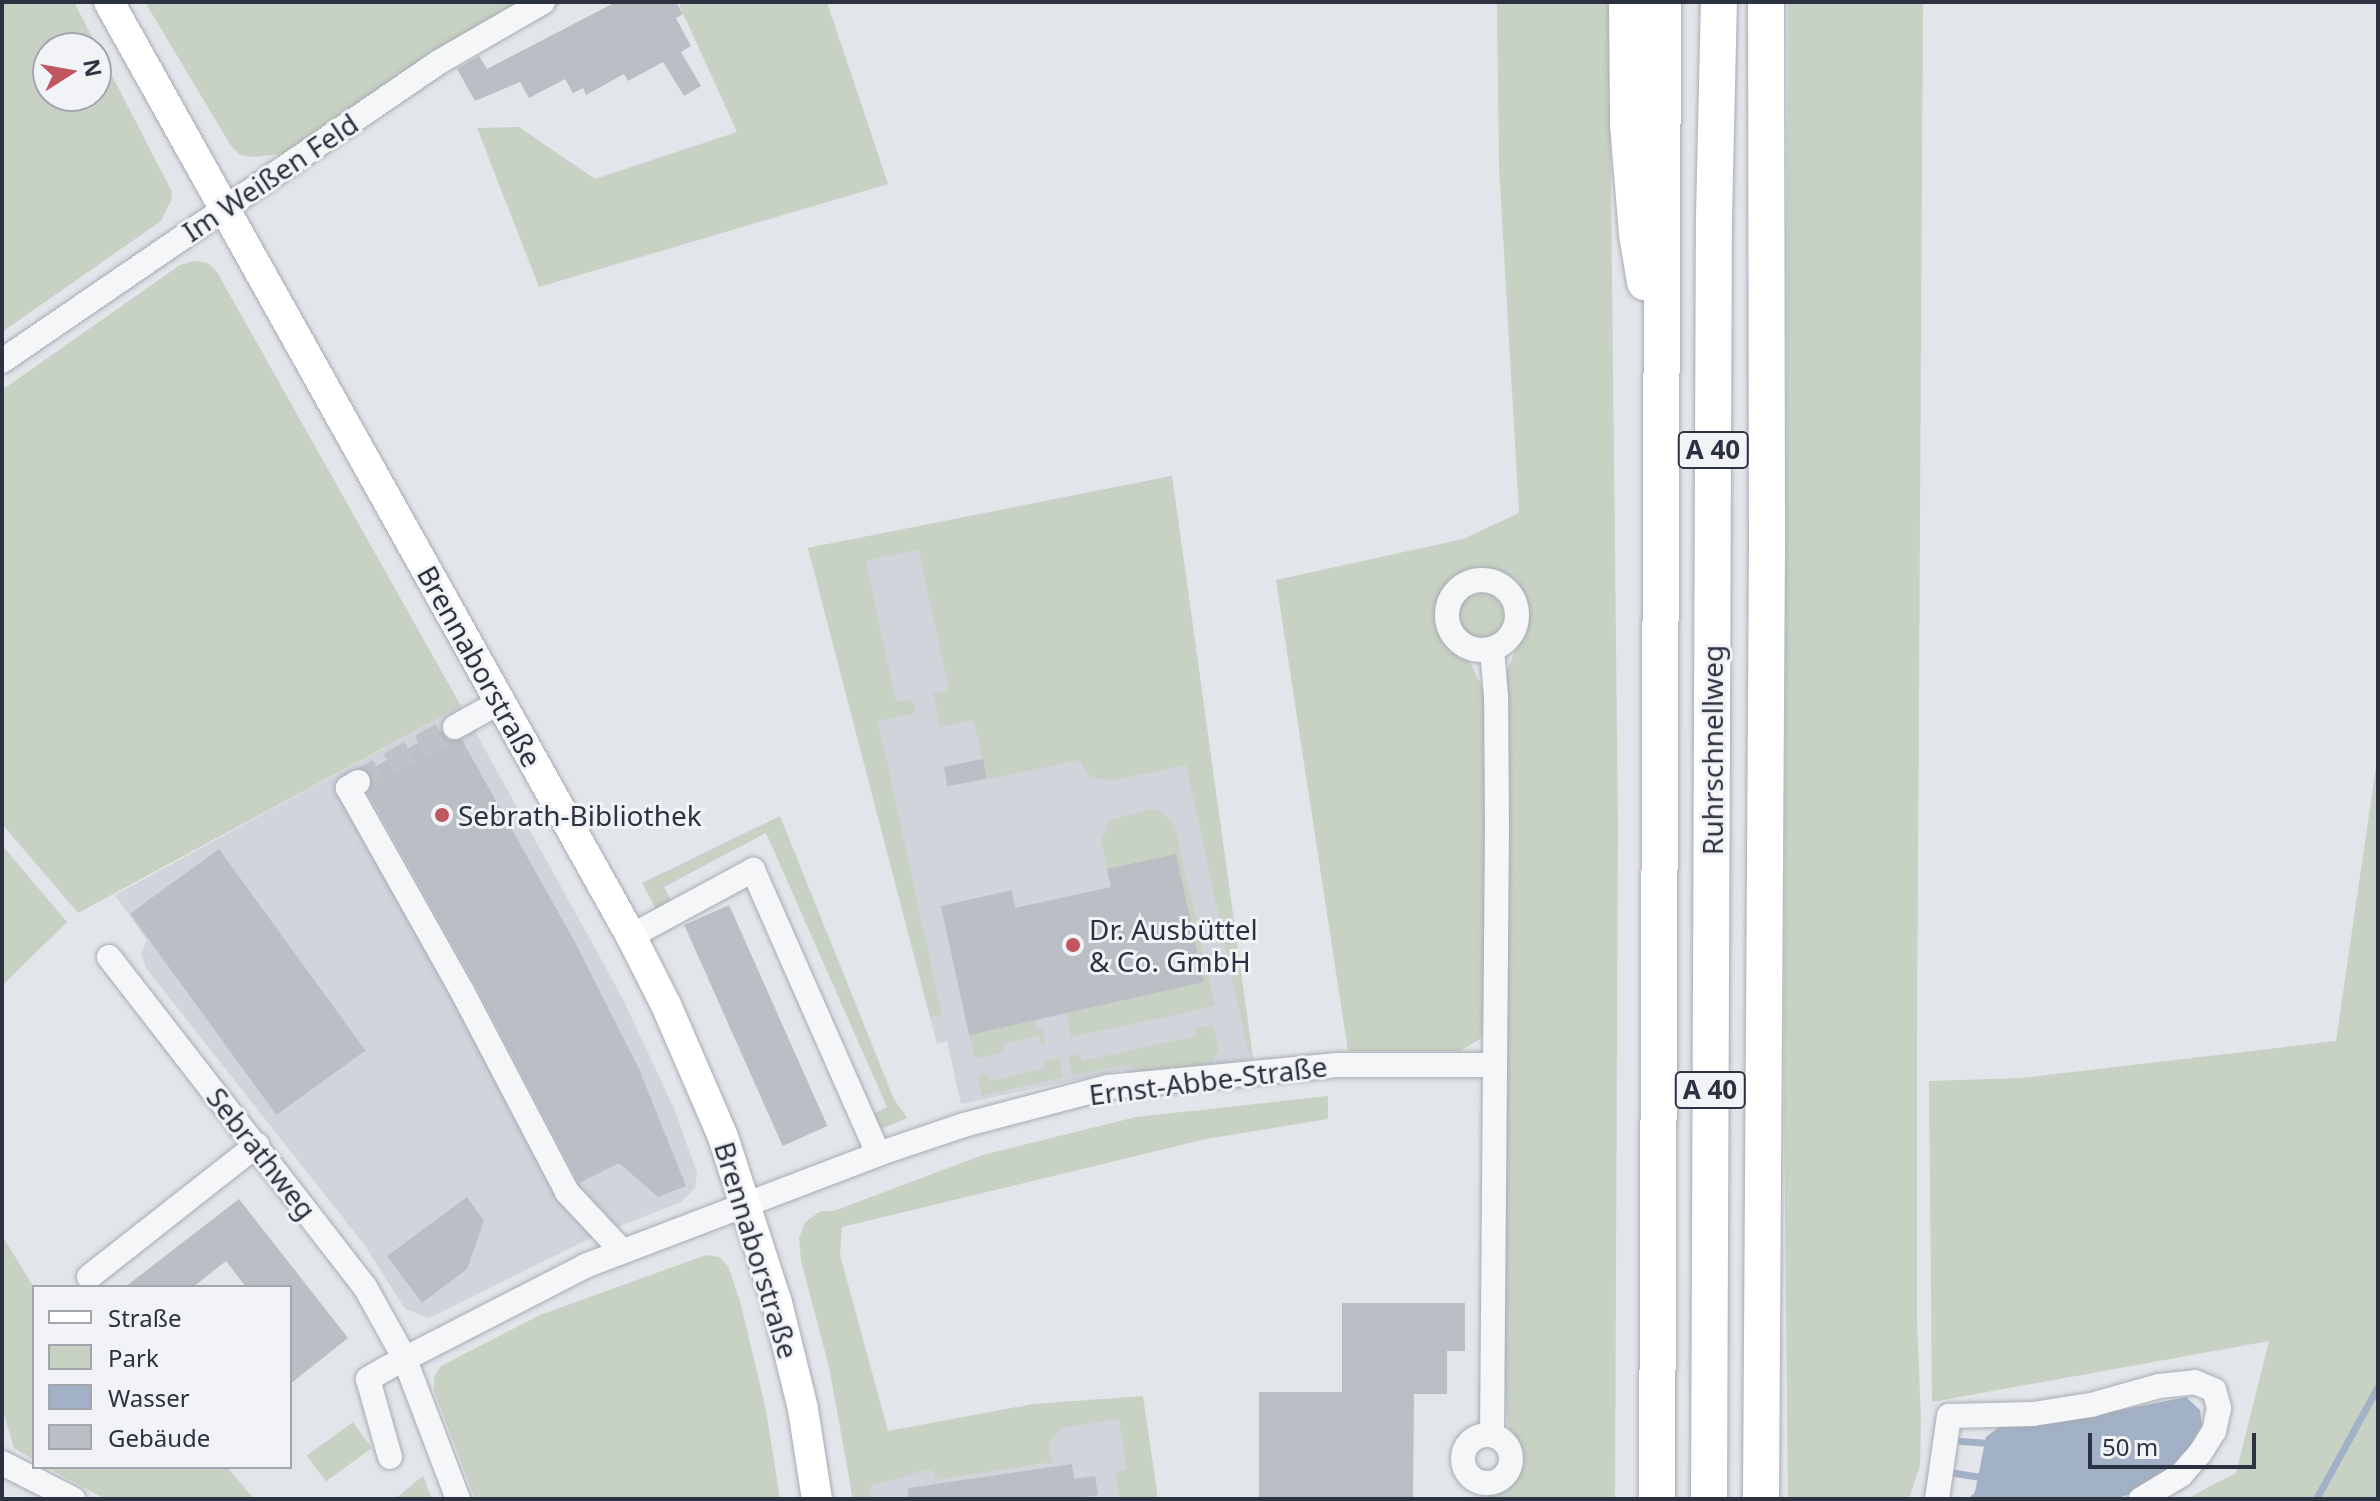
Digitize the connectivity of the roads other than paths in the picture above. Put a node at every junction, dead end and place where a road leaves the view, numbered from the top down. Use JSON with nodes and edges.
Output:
{"nodes":[{"id":1,"x":109,"y":2,"type":"edge"},
{"id":2,"x":543,"y":2,"type":"edge"},
{"id":3,"x":1627,"y":2,"type":"edge"},
{"id":4,"x":1663,"y":2,"type":"edge"},
{"id":5,"x":1719,"y":2,"type":"edge"},
{"id":6,"x":1766,"y":2,"type":"edge"},
{"id":7,"x":223,"y":208,"type":"junction"},
{"id":8,"x":2,"y":361,"type":"edge"},
{"id":9,"x":1661,"y":395,"type":"junction"},
{"id":10,"x":1492,"y":649,"type":"dead end"},
{"id":11,"x":500,"y":702,"type":"junction"},
{"id":12,"x":455,"y":727,"type":"tunnel mouth"},
{"id":13,"x":353,"y":785,"type":"dead end"},
{"id":14,"x":631,"y":936,"type":"junction"},
{"id":15,"x":109,"y":957,"type":"dead end"},
{"id":16,"x":1495,"y":1065,"type":"junction"},
{"id":17,"x":245,"y":1141,"type":"junction"},
{"id":18,"x":878,"y":1154,"type":"junction"},
{"id":19,"x":746,"y":1202,"type":"junction"},
{"id":20,"x":622,"y":1251,"type":"junction"},
{"id":21,"x":89,"y":1277,"type":"dead end"},
{"id":22,"x":404,"y":1357,"type":"junction"},
{"id":23,"x":1492,"y":1435,"type":"dead end"},
{"id":24,"x":390,"y":1457,"type":"dead end"},
{"id":25,"x":2,"y":1463,"type":"edge"},
{"id":26,"x":73,"y":1499,"type":"edge"},
{"id":27,"x":458,"y":1499,"type":"edge"},
{"id":28,"x":817,"y":1499,"type":"edge"},
{"id":29,"x":1657,"y":1499,"type":"edge"},
{"id":30,"x":1709,"y":1499,"type":"edge"},
{"id":31,"x":1761,"y":1499,"type":"edge"},
{"id":32,"x":1937,"y":1499,"type":"edge"},
{"id":33,"x":2141,"y":1499,"type":"edge"}],
"edges":[{"from":1,"to":7,"type":"main road","name":"Brennaborstraße"},
{"from":2,"to":7,"type":"street","name":"Im Weißen Feld"},
{"from":3,"to":9,"type":"highway"},
{"from":4,"to":9,"type":"highway","name":"Ruhrschnellweg","number":"A 40"},
{"from":5,"to":30,"type":"highway","name":"Ruhrschnellweg","number":"A 40"},
{"from":6,"to":31,"type":"highway"},
{"from":7,"to":8,"type":"street","name":"Im Weißen Feld"},
{"from":7,"to":11,"type":"main road","name":"Brennaborstraße"},
{"from":9,"to":29,"type":"highway","name":"Ruhrschnellweg","number":"A 40"},
{"from":10,"to":16,"type":"street"},
{"from":11,"to":12,"type":"street"},
{"from":11,"to":14,"type":"main road","name":"Brennaborstraße"},
{"from":13,"to":20,"type":"street"},
{"from":14,"to":18,"type":"street"},
{"from":14,"to":19,"type":"main road","name":"Brennaborstraße"},
{"from":15,"to":17,"type":"street","name":"Sebrathweg"},
{"from":16,"to":18,"type":"street","name":"Ernst-Abbe-Straße"},
{"from":16,"to":23,"type":"street"},
{"from":17,"to":21,"type":"street"},
{"from":17,"to":22,"type":"street","name":"Sebrathweg"},
{"from":18,"to":19,"type":"street","name":"Ernst-Abbe-Straße"},
{"from":19,"to":20,"type":"street"},
{"from":19,"to":28,"type":"main road","name":"Brennaborstraße"},
{"from":20,"to":22,"type":"street"},
{"from":22,"to":24,"type":"street"},
{"from":22,"to":27,"type":"street","name":"Sebrathweg"},
{"from":25,"to":26,"type":"street"},
{"from":32,"to":33,"type":"street"}]}
